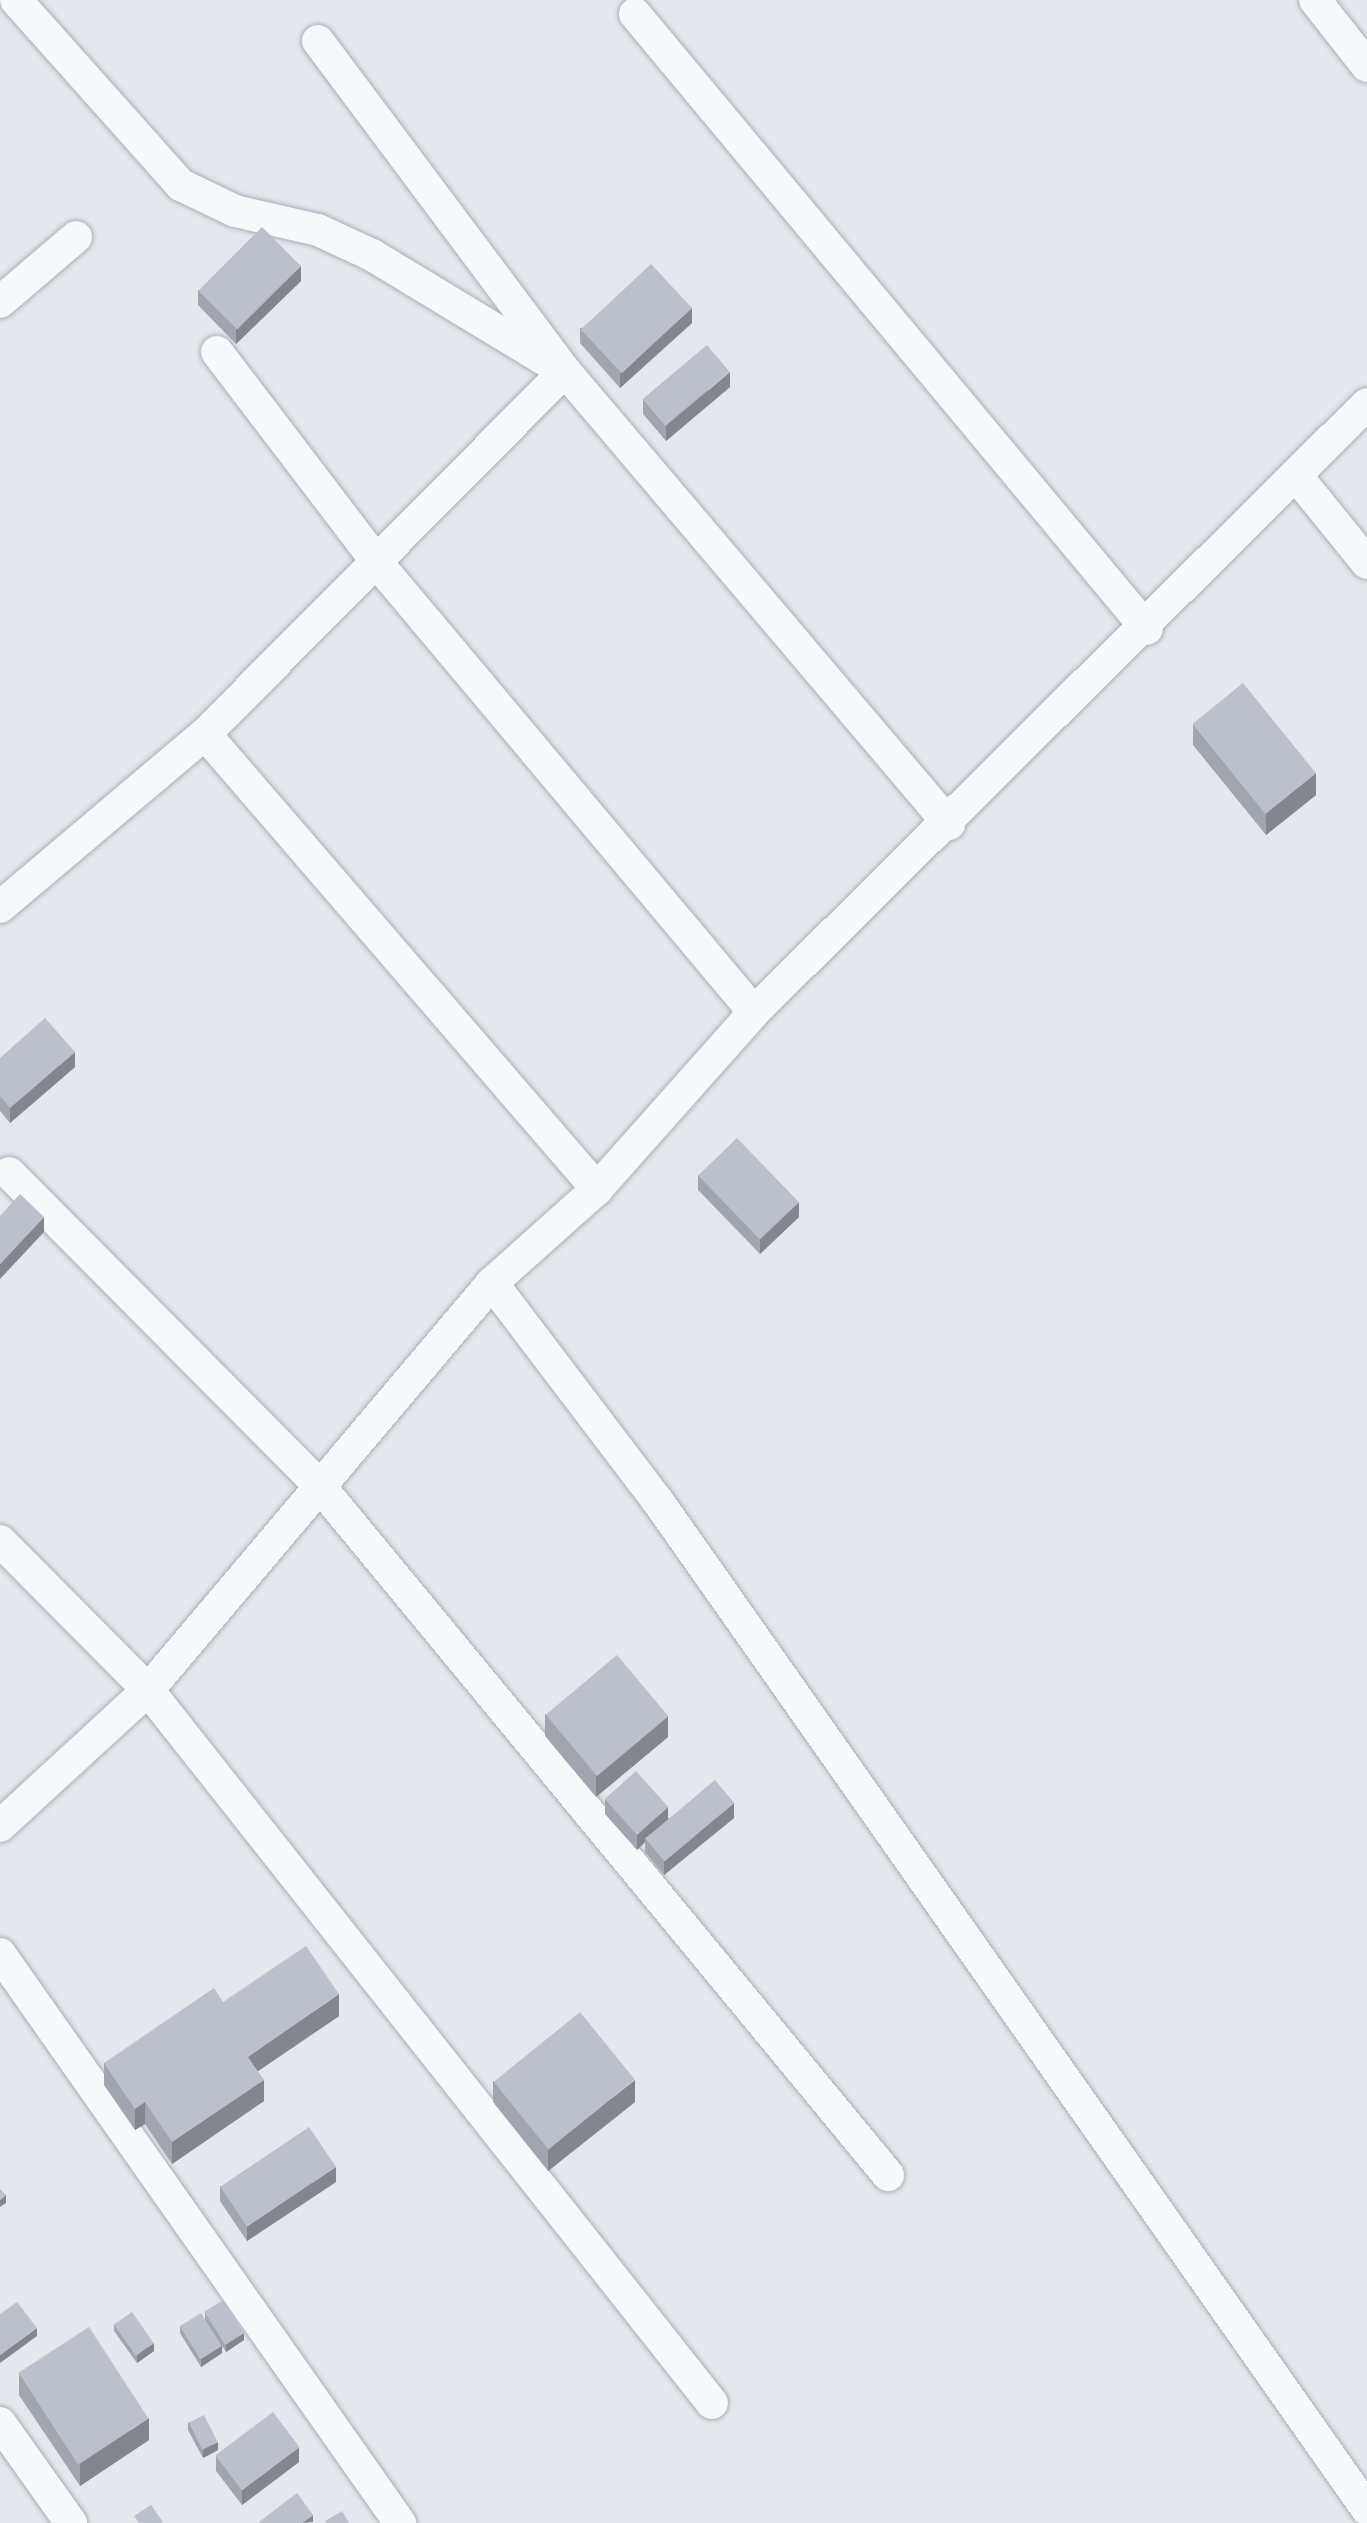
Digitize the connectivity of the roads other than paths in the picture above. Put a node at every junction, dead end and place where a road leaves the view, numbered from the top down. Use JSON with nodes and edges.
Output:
{"nodes":[{"id":1,"x":16,"y":0,"type":"edge"},
{"id":2,"x":1315,"y":0,"type":"edge"},
{"id":3,"x":635,"y":14,"type":"dead end"},
{"id":4,"x":318,"y":41,"type":"dead end"},
{"id":5,"x":1367,"y":66,"type":"edge"},
{"id":6,"x":76,"y":237,"type":"dead end"},
{"id":7,"x":0,"y":302,"type":"edge"},
{"id":8,"x":217,"y":352,"type":"dead end"},
{"id":9,"x":565,"y":371,"type":"junction"},
{"id":10,"x":1367,"y":404,"type":"edge"},
{"id":11,"x":1299,"y":479,"type":"junction"},
{"id":12,"x":1367,"y":563,"type":"edge"},
{"id":13,"x":379,"y":565,"type":"junction"},
{"id":14,"x":1147,"y":629,"type":"junction"},
{"id":15,"x":205,"y":734,"type":"junction"},
{"id":16,"x":949,"y":824,"type":"junction"},
{"id":17,"x":0,"y":907,"type":"edge"},
{"id":18,"x":754,"y":1012,"type":"junction"},
{"id":19,"x":9,"y":1173,"type":"dead end"},
{"id":20,"x":597,"y":1189,"type":"junction"},
{"id":21,"x":492,"y":1283,"type":"junction"},
{"id":22,"x":318,"y":1484,"type":"junction"},
{"id":23,"x":0,"y":1541,"type":"edge"},
{"id":24,"x":148,"y":1690,"type":"junction"},
{"id":25,"x":0,"y":1826,"type":"edge"},
{"id":26,"x":0,"y":1954,"type":"edge"},
{"id":27,"x":888,"y":2175,"type":"dead end"},
{"id":28,"x":712,"y":2403,"type":"dead end"},
{"id":29,"x":0,"y":2423,"type":"edge"},
{"id":30,"x":1367,"y":2509,"type":"edge"},
{"id":31,"x":71,"y":2523,"type":"edge"},
{"id":32,"x":400,"y":2523,"type":"edge"}],
"edges":[{"from":1,"to":9,"type":"street"},
{"from":2,"to":5,"type":"street"},
{"from":3,"to":14,"type":"street"},
{"from":4,"to":9,"type":"street"},
{"from":6,"to":7,"type":"street"},
{"from":8,"to":13,"type":"street"},
{"from":9,"to":13,"type":"street"},
{"from":9,"to":16,"type":"street"},
{"from":10,"to":11,"type":"street"},
{"from":11,"to":12,"type":"street"},
{"from":11,"to":14,"type":"street"},
{"from":13,"to":15,"type":"street"},
{"from":13,"to":18,"type":"street"},
{"from":14,"to":16,"type":"street"},
{"from":15,"to":17,"type":"street"},
{"from":15,"to":20,"type":"street"},
{"from":16,"to":18,"type":"street"},
{"from":18,"to":20,"type":"street"},
{"from":19,"to":22,"type":"street"},
{"from":20,"to":21,"type":"street"},
{"from":21,"to":22,"type":"street"},
{"from":21,"to":30,"type":"street"},
{"from":22,"to":24,"type":"street"},
{"from":22,"to":27,"type":"street"},
{"from":23,"to":24,"type":"street"},
{"from":24,"to":25,"type":"street"},
{"from":24,"to":28,"type":"street"},
{"from":26,"to":32,"type":"street"},
{"from":29,"to":31,"type":"street"}]}
